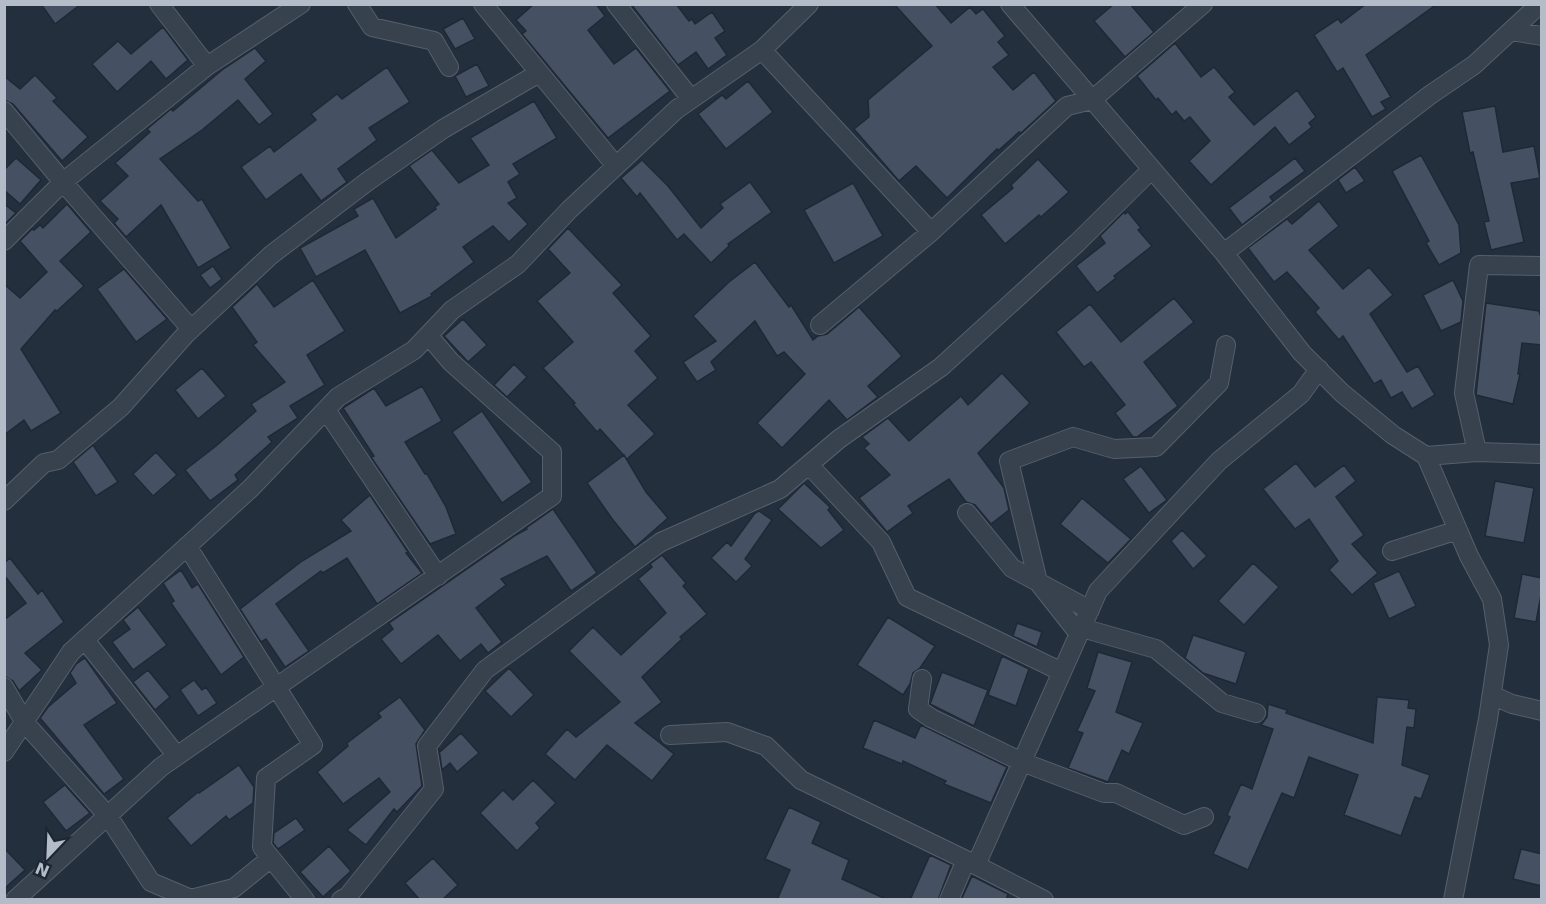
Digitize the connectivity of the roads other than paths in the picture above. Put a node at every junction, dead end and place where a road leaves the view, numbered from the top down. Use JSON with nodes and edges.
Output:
{"nodes":[{"id":1,"x":159,"y":4,"type":"edge"},
{"id":2,"x":302,"y":4,"type":"edge"},
{"id":3,"x":357,"y":4,"type":"edge"},
{"id":4,"x":483,"y":4,"type":"edge"},
{"id":5,"x":616,"y":4,"type":"edge"},
{"id":6,"x":809,"y":4,"type":"edge"},
{"id":7,"x":1010,"y":4,"type":"edge"},
{"id":8,"x":1203,"y":4,"type":"edge"},
{"id":9,"x":1540,"y":4,"type":"edge"},
{"id":10,"x":1511,"y":31,"type":"junction"},
{"id":11,"x":1542,"y":36,"type":"edge"},
{"id":12,"x":762,"y":50,"type":"junction"},
{"id":13,"x":207,"y":66,"type":"junction"},
{"id":14,"x":449,"y":67,"type":"dead end"},
{"id":15,"x":539,"y":73,"type":"junction"},
{"id":16,"x":691,"y":99,"type":"junction"},
{"id":17,"x":1092,"y":100,"type":"junction"},
{"id":18,"x":4,"y":111,"type":"edge"},
{"id":19,"x":615,"y":166,"type":"junction"},
{"id":20,"x":1152,"y":170,"type":"junction"},
{"id":21,"x":63,"y":182,"type":"junction"},
{"id":22,"x":931,"y":232,"type":"junction"},
{"id":23,"x":4,"y":241,"type":"edge"},
{"id":24,"x":1224,"y":253,"type":"junction"},
{"id":25,"x":1542,"y":266,"type":"edge"},
{"id":26,"x":820,"y":325,"type":"dead end"},
{"id":27,"x":191,"y":329,"type":"junction"},
{"id":28,"x":428,"y":335,"type":"junction"},
{"id":29,"x":1226,"y":345,"type":"dead end"},
{"id":30,"x":1319,"y":369,"type":"junction"},
{"id":31,"x":326,"y":410,"type":"junction"},
{"id":32,"x":1477,"y":452,"type":"junction"},
{"id":33,"x":1542,"y":454,"type":"edge"},
{"id":34,"x":1426,"y":456,"type":"junction"},
{"id":35,"x":809,"y":465,"type":"junction"},
{"id":36,"x":4,"y":501,"type":"edge"},
{"id":37,"x":967,"y":513,"type":"dead end"},
{"id":38,"x":1458,"y":530,"type":"junction"},
{"id":39,"x":188,"y":546,"type":"junction"},
{"id":40,"x":1392,"y":551,"type":"dead end"},
{"id":41,"x":438,"y":576,"type":"junction"},
{"id":42,"x":1038,"y":582,"type":"junction"},
{"id":43,"x":1090,"y":610,"type":"junction"},
{"id":44,"x":1080,"y":631,"type":"junction"},
{"id":45,"x":85,"y":639,"type":"junction"},
{"id":46,"x":1062,"y":672,"type":"junction"},
{"id":47,"x":922,"y":679,"type":"dead end"},
{"id":48,"x":4,"y":687,"type":"edge"},
{"id":49,"x":277,"y":688,"type":"junction"},
{"id":50,"x":1491,"y":695,"type":"junction"},
{"id":51,"x":1542,"y":711,"type":"edge"},
{"id":52,"x":1256,"y":713,"type":"dead end"},
{"id":53,"x":25,"y":723,"type":"junction"},
{"id":54,"x":670,"y":735,"type":"dead end"},
{"id":55,"x":4,"y":752,"type":"edge"},
{"id":56,"x":177,"y":756,"type":"junction"},
{"id":57,"x":1022,"y":762,"type":"junction"},
{"id":58,"x":108,"y":816,"type":"junction"},
{"id":59,"x":1204,"y":817,"type":"dead end"},
{"id":60,"x":272,"y":858,"type":"junction"},
{"id":61,"x":971,"y":862,"type":"junction"},
{"id":62,"x":15,"y":900,"type":"edge"},
{"id":63,"x":305,"y":900,"type":"edge"},
{"id":64,"x":341,"y":900,"type":"edge"},
{"id":65,"x":950,"y":900,"type":"edge"},
{"id":66,"x":1044,"y":900,"type":"edge"},
{"id":67,"x":1453,"y":900,"type":"edge"}],
"edges":[{"from":1,"to":13,"type":"street"},
{"from":2,"to":13,"type":"street"},
{"from":3,"to":14,"type":"street"},
{"from":4,"to":15,"type":"street"},
{"from":5,"to":16,"type":"street"},
{"from":6,"to":12,"type":"street"},
{"from":7,"to":17,"type":"street"},
{"from":8,"to":17,"type":"street"},
{"from":9,"to":10,"type":"street"},
{"from":10,"to":11,"type":"street"},
{"from":10,"to":24,"type":"street"},
{"from":12,"to":16,"type":"street"},
{"from":12,"to":22,"type":"street"},
{"from":13,"to":21,"type":"street"},
{"from":15,"to":19,"type":"street"},
{"from":15,"to":27,"type":"street"},
{"from":16,"to":19,"type":"street"},
{"from":17,"to":20,"type":"street"},
{"from":17,"to":22,"type":"street"},
{"from":18,"to":21,"type":"street"},
{"from":19,"to":28,"type":"street"},
{"from":20,"to":24,"type":"street"},
{"from":20,"to":35,"type":"street"},
{"from":21,"to":23,"type":"street"},
{"from":21,"to":27,"type":"street"},
{"from":22,"to":26,"type":"street"},
{"from":24,"to":30,"type":"street"},
{"from":25,"to":32,"type":"street"},
{"from":27,"to":36,"type":"street"},
{"from":28,"to":31,"type":"street"},
{"from":28,"to":41,"type":"street"},
{"from":29,"to":42,"type":"street"},
{"from":30,"to":34,"type":"street"},
{"from":30,"to":43,"type":"street"},
{"from":31,"to":39,"type":"street"},
{"from":31,"to":41,"type":"street"},
{"from":32,"to":33,"type":"street"},
{"from":32,"to":34,"type":"street"},
{"from":34,"to":38,"type":"street"},
{"from":35,"to":46,"type":"street"},
{"from":35,"to":64,"type":"street"},
{"from":37,"to":42,"type":"street"},
{"from":38,"to":40,"type":"street"},
{"from":38,"to":50,"type":"street"},
{"from":39,"to":45,"type":"street"},
{"from":39,"to":49,"type":"street"},
{"from":41,"to":49,"type":"street"},
{"from":42,"to":43,"type":"street"},
{"from":42,"to":44,"type":"street"},
{"from":43,"to":44,"type":"street"},
{"from":44,"to":46,"type":"street"},
{"from":44,"to":52,"type":"street"},
{"from":45,"to":53,"type":"street"},
{"from":45,"to":56,"type":"street"},
{"from":46,"to":57,"type":"street"},
{"from":47,"to":57,"type":"street"},
{"from":48,"to":53,"type":"street"},
{"from":49,"to":56,"type":"street"},
{"from":49,"to":60,"type":"street"},
{"from":50,"to":51,"type":"street"},
{"from":50,"to":67,"type":"street"},
{"from":53,"to":55,"type":"street"},
{"from":53,"to":58,"type":"street"},
{"from":54,"to":61,"type":"street"},
{"from":56,"to":58,"type":"street"},
{"from":57,"to":59,"type":"street"},
{"from":57,"to":61,"type":"street"},
{"from":58,"to":60,"type":"street"},
{"from":58,"to":62,"type":"street"},
{"from":60,"to":63,"type":"street"},
{"from":61,"to":65,"type":"street"},
{"from":61,"to":66,"type":"street"}]}
